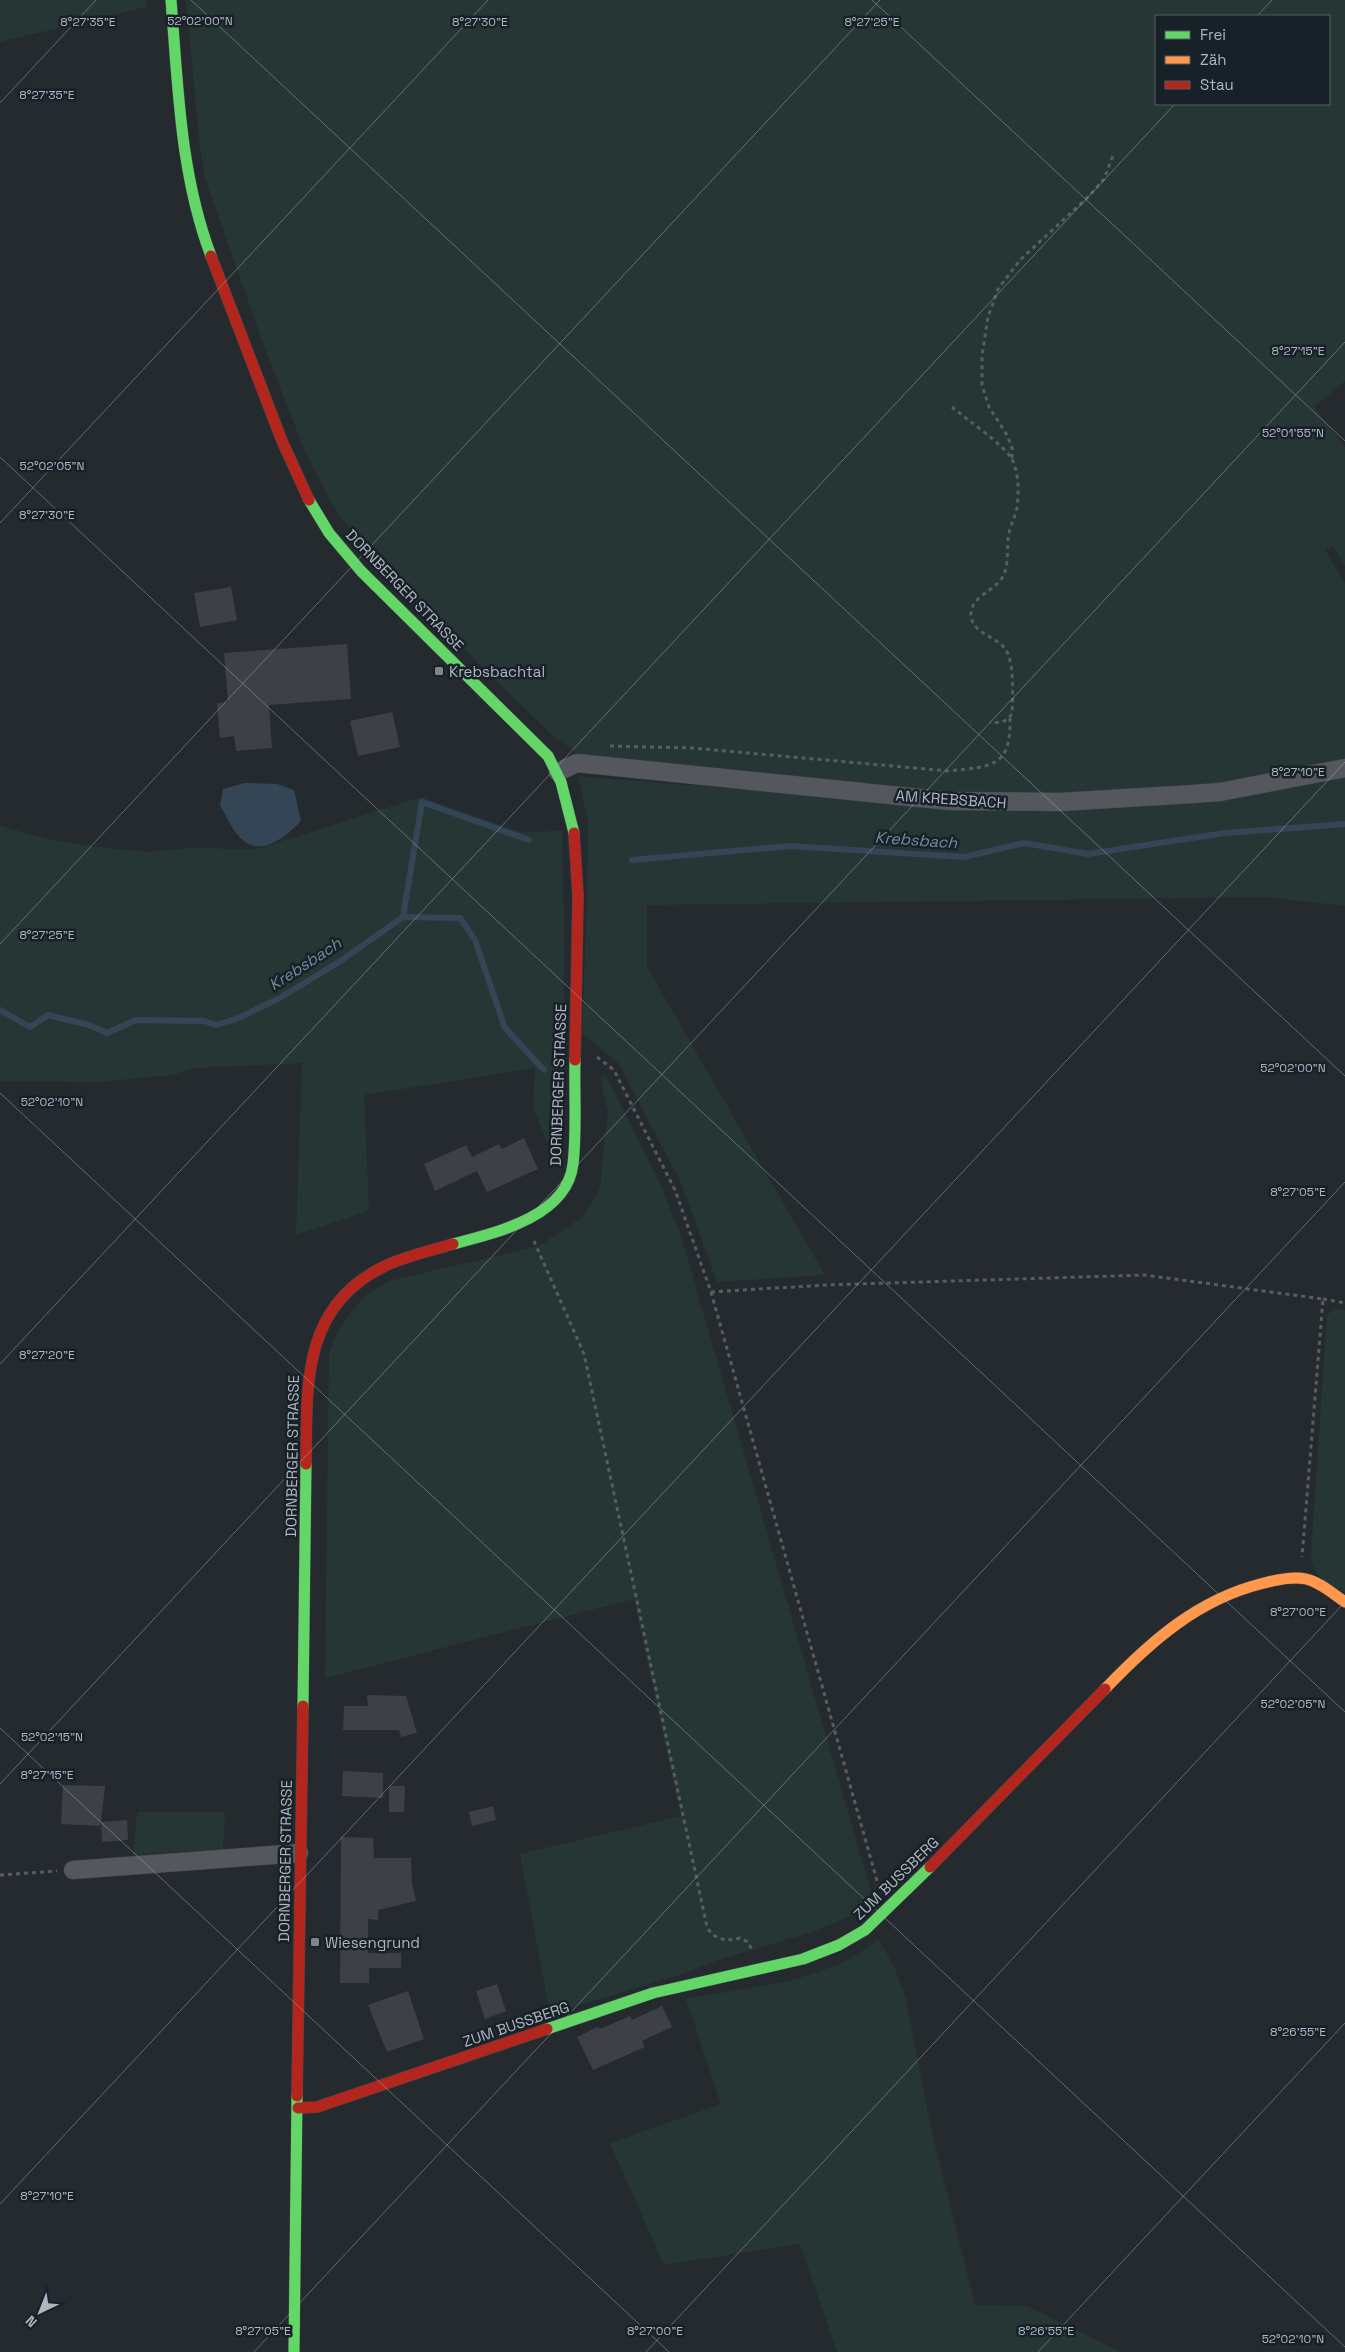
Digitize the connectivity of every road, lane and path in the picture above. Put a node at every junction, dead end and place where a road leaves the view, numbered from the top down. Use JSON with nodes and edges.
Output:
{"nodes":[{"id":1,"x":171,"y":0,"type":"edge"},
{"id":2,"x":1114,"y":153,"type":"dead end"},
{"id":3,"x":952,"y":407,"type":"dead end"},
{"id":4,"x":1012,"y":458,"type":"junction"},
{"id":5,"x":1010,"y":718,"type":"junction"},
{"id":6,"x":990,"y":722,"type":"dead end"},
{"id":7,"x":601,"y":746,"type":"dead end"},
{"id":8,"x":1345,"y":768,"type":"edge"},
{"id":9,"x":558,"y":772,"type":"junction"},
{"id":10,"x":575,"y":1040,"type":"junction"},
{"id":11,"x":525,"y":1222,"type":"junction"},
{"id":12,"x":711,"y":1292,"type":"junction"},
{"id":13,"x":1323,"y":1299,"type":"junction"},
{"id":14,"x":1345,"y":1303,"type":"edge"},
{"id":15,"x":1300,"y":1577,"type":"junction"},
{"id":16,"x":1345,"y":1602,"type":"edge"},
{"id":17,"x":299,"y":1854,"type":"junction"},
{"id":18,"x":72,"y":1870,"type":"joint"},
{"id":19,"x":0,"y":1875,"type":"edge"},
{"id":20,"x":890,"y":1908,"type":"junction"},
{"id":21,"x":758,"y":1969,"type":"junction"},
{"id":22,"x":298,"y":2108,"type":"junction"},
{"id":23,"x":294,"y":2352,"type":"edge"}],
"edges":[{"from":1,"to":9,"type":"street","name":"DORNBERGER STRASSE"},
{"from":2,"to":4,"type":"path"},
{"from":3,"to":4,"type":"path"},
{"from":4,"to":5,"type":"path"},
{"from":5,"to":6,"type":"path"},
{"from":5,"to":7,"type":"path"},
{"from":8,"to":9,"type":"street","name":"AM KREBSBACH"},
{"from":9,"to":10,"type":"street","name":"DORNBERGER STRASSE"},
{"from":10,"to":11,"type":"street","name":"DORNBERGER STRASSE"},
{"from":10,"to":12,"type":"path"},
{"from":11,"to":17,"type":"street","name":"DORNBERGER STRASSE"},
{"from":11,"to":21,"type":"path"},
{"from":12,"to":13,"type":"path"},
{"from":12,"to":20,"type":"path"},
{"from":13,"to":14,"type":"path"},
{"from":13,"to":15,"type":"path"},
{"from":15,"to":16,"type":"street"},
{"from":15,"to":20,"type":"street","name":"ZUM BUSSBERG"},
{"from":17,"to":18,"type":"street"},
{"from":17,"to":22,"type":"street","name":"DORNBERGER STRASSE"},
{"from":18,"to":19,"type":"path"},
{"from":20,"to":21,"type":"street","name":"ZUM BUSSBERG"},
{"from":21,"to":22,"type":"street","name":"ZUM BUSSBERG"},
{"from":22,"to":23,"type":"street","name":"DORNBERGER STRASSE"}]}
